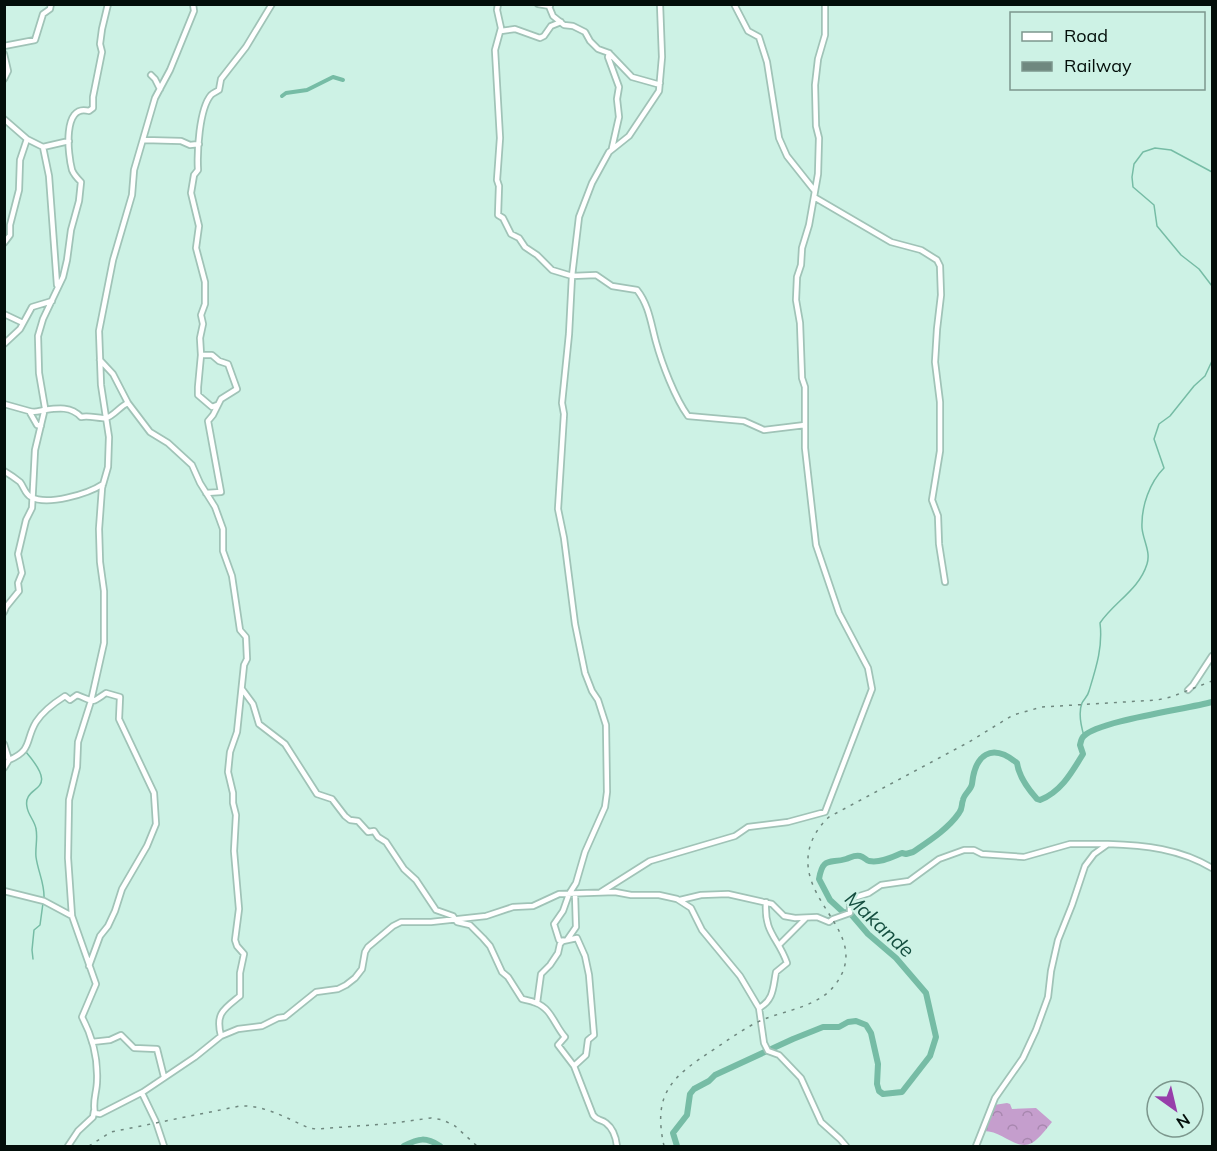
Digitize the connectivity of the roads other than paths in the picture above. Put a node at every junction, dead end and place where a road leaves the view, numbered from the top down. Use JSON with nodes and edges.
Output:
{"nodes":[{"id":1,"x":51,"y":4,"type":"edge"},
{"id":2,"x":108,"y":4,"type":"edge"},
{"id":3,"x":194,"y":4,"type":"edge"},
{"id":4,"x":272,"y":4,"type":"edge"},
{"id":5,"x":498,"y":4,"type":"edge"},
{"id":6,"x":538,"y":4,"type":"edge"},
{"id":7,"x":660,"y":4,"type":"edge"},
{"id":8,"x":734,"y":4,"type":"edge"},
{"id":9,"x":825,"y":4,"type":"edge"},
{"id":10,"x":549,"y":5,"type":"edge"},
{"id":11,"x":561,"y":22,"type":"junction"},
{"id":12,"x":501,"y":31,"type":"junction"},
{"id":13,"x":4,"y":46,"type":"edge"},
{"id":14,"x":609,"y":53,"type":"junction"},
{"id":15,"x":4,"y":54,"type":"edge"},
{"id":16,"x":6,"y":71,"type":"edge"},
{"id":17,"x":151,"y":75,"type":"dead end"},
{"id":18,"x":4,"y":79,"type":"edge"},
{"id":19,"x":660,"y":83,"type":"junction"},
{"id":20,"x":160,"y":89,"type":"junction"},
{"id":21,"x":4,"y":118,"type":"edge"},
{"id":22,"x":616,"y":131,"type":"junction"},
{"id":23,"x":27,"y":139,"type":"junction"},
{"id":24,"x":144,"y":140,"type":"junction"},
{"id":25,"x":624,"y":140,"type":"junction"},
{"id":26,"x":69,"y":141,"type":"junction"},
{"id":27,"x":199,"y":144,"type":"junction"},
{"id":28,"x":44,"y":147,"type":"junction"},
{"id":29,"x":612,"y":149,"type":"junction"},
{"id":30,"x":814,"y":190,"type":"junction"},
{"id":31,"x":814,"y":197,"type":"junction"},
{"id":32,"x":4,"y":243,"type":"edge"},
{"id":33,"x":572,"y":276,"type":"junction"},
{"id":34,"x":57,"y":288,"type":"junction"},
{"id":35,"x":52,"y":301,"type":"junction"},
{"id":36,"x":4,"y":314,"type":"edge"},
{"id":37,"x":23,"y":323,"type":"junction"},
{"id":38,"x":4,"y":344,"type":"edge"},
{"id":39,"x":201,"y":356,"type":"junction"},
{"id":40,"x":100,"y":360,"type":"junction"},
{"id":41,"x":4,"y":404,"type":"edge"},
{"id":42,"x":128,"y":404,"type":"junction"},
{"id":43,"x":217,"y":405,"type":"junction"},
{"id":44,"x":45,"y":410,"type":"junction"},
{"id":45,"x":29,"y":411,"type":"junction"},
{"id":46,"x":106,"y":418,"type":"junction"},
{"id":47,"x":805,"y":425,"type":"junction"},
{"id":48,"x":41,"y":426,"type":"junction"},
{"id":49,"x":4,"y":471,"type":"edge"},
{"id":50,"x":104,"y":484,"type":"junction"},
{"id":51,"x":206,"y":493,"type":"junction"},
{"id":52,"x":31,"y":498,"type":"junction"},
{"id":53,"x":945,"y":582,"type":"dead end"},
{"id":54,"x":4,"y":612,"type":"edge"},
{"id":55,"x":1212,"y":656,"type":"edge"},
{"id":56,"x":242,"y":689,"type":"junction"},
{"id":57,"x":1188,"y":690,"type":"dead end"},
{"id":58,"x":91,"y":701,"type":"junction"},
{"id":59,"x":4,"y":744,"type":"edge"},
{"id":60,"x":9,"y":760,"type":"junction"},
{"id":61,"x":4,"y":768,"type":"edge"},
{"id":62,"x":1108,"y":844,"type":"junction"},
{"id":63,"x":1212,"y":868,"type":"edge"},
{"id":64,"x":4,"y":891,"type":"edge"},
{"id":65,"x":601,"y":892,"type":"junction"},
{"id":66,"x":568,"y":894,"type":"junction"},
{"id":67,"x":575,"y":894,"type":"junction"},
{"id":68,"x":680,"y":900,"type":"junction"},
{"id":69,"x":766,"y":902,"type":"junction"},
{"id":70,"x":72,"y":916,"type":"junction"},
{"id":71,"x":806,"y":918,"type":"junction"},
{"id":72,"x":454,"y":919,"type":"junction"},
{"id":73,"x":565,"y":941,"type":"junction"},
{"id":74,"x":779,"y":945,"type":"junction"},
{"id":75,"x":89,"y":966,"type":"junction"},
{"id":76,"x":537,"y":1003,"type":"junction"},
{"id":77,"x":759,"y":1008,"type":"junction"},
{"id":78,"x":221,"y":1035,"type":"junction"},
{"id":79,"x":92,"y":1042,"type":"junction"},
{"id":80,"x":574,"y":1066,"type":"junction"},
{"id":81,"x":164,"y":1077,"type":"junction"},
{"id":82,"x":142,"y":1093,"type":"junction"},
{"id":83,"x":93,"y":1114,"type":"junction"},
{"id":84,"x":68,"y":1146,"type":"edge"},
{"id":85,"x":164,"y":1146,"type":"edge"},
{"id":86,"x":617,"y":1146,"type":"edge"},
{"id":87,"x":846,"y":1146,"type":"edge"},
{"id":88,"x":975,"y":1146,"type":"edge"}],
"edges":[{"from":1,"to":13,"type":"street"},
{"from":2,"to":26,"type":"street"},
{"from":3,"to":20,"type":"street"},
{"from":4,"to":27,"type":"street"},
{"from":5,"to":12,"type":"street"},
{"from":6,"to":10,"type":"street"},
{"from":7,"to":19,"type":"street"},
{"from":8,"to":30,"type":"street"},
{"from":9,"to":30,"type":"street"},
{"from":10,"to":11,"type":"street"},
{"from":11,"to":12,"type":"street"},
{"from":11,"to":14,"type":"street"},
{"from":12,"to":33,"type":"street"},
{"from":14,"to":19,"type":"street"},
{"from":14,"to":22,"type":"street"},
{"from":15,"to":16,"type":"street"},
{"from":16,"to":18,"type":"street"},
{"from":17,"to":20,"type":"street"},
{"from":19,"to":25,"type":"street"},
{"from":20,"to":24,"type":"street"},
{"from":21,"to":23,"type":"street"},
{"from":22,"to":25,"type":"street"},
{"from":22,"to":29,"type":"street"},
{"from":23,"to":28,"type":"street"},
{"from":23,"to":32,"type":"street"},
{"from":24,"to":27,"type":"street"},
{"from":24,"to":40,"type":"street"},
{"from":25,"to":29,"type":"street"},
{"from":26,"to":28,"type":"street"},
{"from":26,"to":34,"type":"street"},
{"from":27,"to":39,"type":"street"},
{"from":28,"to":34,"type":"street"},
{"from":29,"to":33,"type":"street"},
{"from":30,"to":31,"type":"street"},
{"from":31,"to":47,"type":"street"},
{"from":31,"to":53,"type":"street"},
{"from":33,"to":47,"type":"street"},
{"from":33,"to":66,"type":"street"},
{"from":34,"to":35,"type":"street"},
{"from":35,"to":37,"type":"street"},
{"from":35,"to":44,"type":"street"},
{"from":36,"to":37,"type":"street"},
{"from":37,"to":38,"type":"street"},
{"from":39,"to":43,"type":"street"},
{"from":39,"to":43,"type":"street"},
{"from":40,"to":42,"type":"street"},
{"from":40,"to":46,"type":"street"},
{"from":41,"to":45,"type":"street"},
{"from":42,"to":46,"type":"street"},
{"from":42,"to":51,"type":"street"},
{"from":43,"to":51,"type":"street"},
{"from":44,"to":45,"type":"street"},
{"from":44,"to":46,"type":"street"},
{"from":44,"to":48,"type":"street"},
{"from":45,"to":48,"type":"street"},
{"from":46,"to":50,"type":"street"},
{"from":47,"to":65,"type":"street"},
{"from":48,"to":52,"type":"street"},
{"from":49,"to":52,"type":"street"},
{"from":50,"to":52,"type":"street"},
{"from":50,"to":58,"type":"street"},
{"from":51,"to":56,"type":"street"},
{"from":52,"to":54,"type":"street"},
{"from":55,"to":57,"type":"street"},
{"from":56,"to":72,"type":"street"},
{"from":56,"to":78,"type":"street"},
{"from":58,"to":60,"type":"street"},
{"from":58,"to":70,"type":"street"},
{"from":58,"to":75,"type":"street"},
{"from":59,"to":60,"type":"street"},
{"from":60,"to":61,"type":"street"},
{"from":62,"to":63,"type":"street"},
{"from":62,"to":71,"type":"street"},
{"from":62,"to":88,"type":"street"},
{"from":64,"to":70,"type":"street"},
{"from":65,"to":67,"type":"street"},
{"from":65,"to":68,"type":"street"},
{"from":66,"to":67,"type":"street"},
{"from":66,"to":72,"type":"street"},
{"from":66,"to":73,"type":"street"},
{"from":67,"to":73,"type":"street"},
{"from":68,"to":69,"type":"street"},
{"from":68,"to":77,"type":"street"},
{"from":69,"to":71,"type":"street"},
{"from":69,"to":74,"type":"street"},
{"from":70,"to":75,"type":"street"},
{"from":71,"to":74,"type":"street"},
{"from":72,"to":76,"type":"street"},
{"from":72,"to":78,"type":"street"},
{"from":73,"to":76,"type":"street"},
{"from":73,"to":80,"type":"street"},
{"from":74,"to":77,"type":"street"},
{"from":75,"to":79,"type":"street"},
{"from":76,"to":80,"type":"street"},
{"from":77,"to":87,"type":"street"},
{"from":78,"to":81,"type":"street"},
{"from":79,"to":81,"type":"street"},
{"from":79,"to":83,"type":"street"},
{"from":80,"to":86,"type":"street"},
{"from":81,"to":82,"type":"street"},
{"from":82,"to":83,"type":"street"},
{"from":82,"to":85,"type":"street"},
{"from":83,"to":84,"type":"street"}]}
